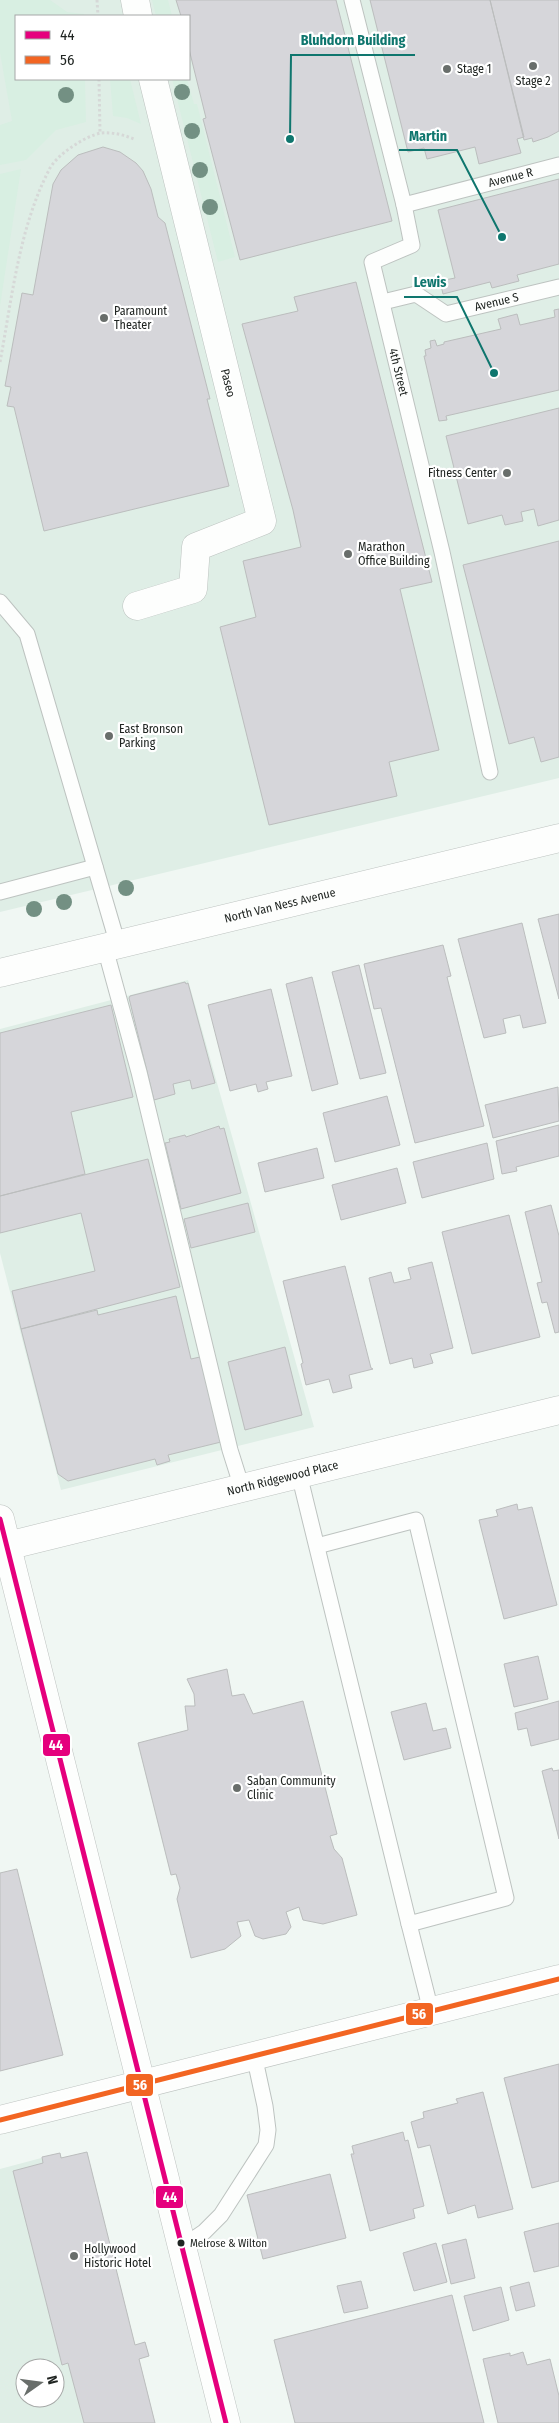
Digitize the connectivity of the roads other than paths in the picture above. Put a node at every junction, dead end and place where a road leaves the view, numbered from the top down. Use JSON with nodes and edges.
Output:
{"nodes":[{"id":1,"x":134,"y":0,"type":"edge"},
{"id":2,"x":352,"y":0,"type":"edge"},
{"id":3,"x":138,"y":15,"type":"edge"},
{"id":4,"x":153,"y":80,"type":"edge"},
{"id":5,"x":559,"y":165,"type":"edge"},
{"id":6,"x":404,"y":205,"type":"junction"},
{"id":7,"x":559,"y":287,"type":"edge"},
{"id":8,"x":383,"y":302,"type":"junction"},
{"id":9,"x":0,"y":602,"type":"edge"},
{"id":10,"x":137,"y":606,"type":"dead end"},
{"id":11,"x":490,"y":772,"type":"dead end"},
{"id":12,"x":559,"y":838,"type":"edge"},
{"id":13,"x":95,"y":867,"type":"junction"},
{"id":14,"x":0,"y":892,"type":"edge"},
{"id":15,"x":111,"y":946,"type":"junction"},
{"id":16,"x":0,"y":973,"type":"edge"},
{"id":17,"x":559,"y":1410,"type":"edge"},
{"id":18,"x":299,"y":1474,"type":"junction"},
{"id":19,"x":242,"y":1488,"type":"junction"},
{"id":20,"x":0,"y":1519,"type":"edge"},
{"id":21,"x":7,"y":1546,"type":"junction"},
{"id":22,"x":317,"y":1546,"type":"junction"},
{"id":23,"x":409,"y":1924,"type":"junction"},
{"id":24,"x":559,"y":1979,"type":"edge"},
{"id":25,"x":431,"y":2011,"type":"junction"},
{"id":26,"x":254,"y":2055,"type":"junction"},
{"id":27,"x":141,"y":2083,"type":"junction"},
{"id":28,"x":0,"y":2120,"type":"edge"},
{"id":29,"x":182,"y":2247,"type":"junction"},
{"id":30,"x":226,"y":2423,"type":"edge"}],
"edges":[{"from":1,"to":3,"type":"street"},
{"from":2,"to":6,"type":"lane","name":"4th Street"},
{"from":4,"to":10,"type":"street","name":"Paseo"},
{"from":5,"to":6,"type":"lane","name":"Avenue R"},
{"from":6,"to":8,"type":"lane","name":"4th Street"},
{"from":7,"to":8,"type":"lane","name":"Avenue S"},
{"from":8,"to":11,"type":"lane","name":"4th Street"},
{"from":9,"to":13,"type":"lane"},
{"from":12,"to":15,"type":"street","name":"North Van Ness Avenue"},
{"from":13,"to":14,"type":"lane"},
{"from":13,"to":15,"type":"lane"},
{"from":15,"to":16,"type":"street","name":"North Van Ness Avenue"},
{"from":15,"to":19,"type":"lane"},
{"from":17,"to":18,"type":"street","name":"North Ridgewood Place"},
{"from":18,"to":19,"type":"street","name":"North Ridgewood Place"},
{"from":18,"to":22,"type":"lane"},
{"from":19,"to":21,"type":"street","name":"North Ridgewood Place"},
{"from":20,"to":21,"type":"street"},
{"from":21,"to":27,"type":"street"},
{"from":22,"to":23,"type":"lane"},
{"from":22,"to":23,"type":"lane"},
{"from":23,"to":25,"type":"lane"},
{"from":24,"to":25,"type":"street"},
{"from":25,"to":26,"type":"street"},
{"from":26,"to":27,"type":"street"},
{"from":26,"to":29,"type":"lane"},
{"from":27,"to":28,"type":"street"},
{"from":27,"to":29,"type":"street"},
{"from":29,"to":30,"type":"street"}]}
